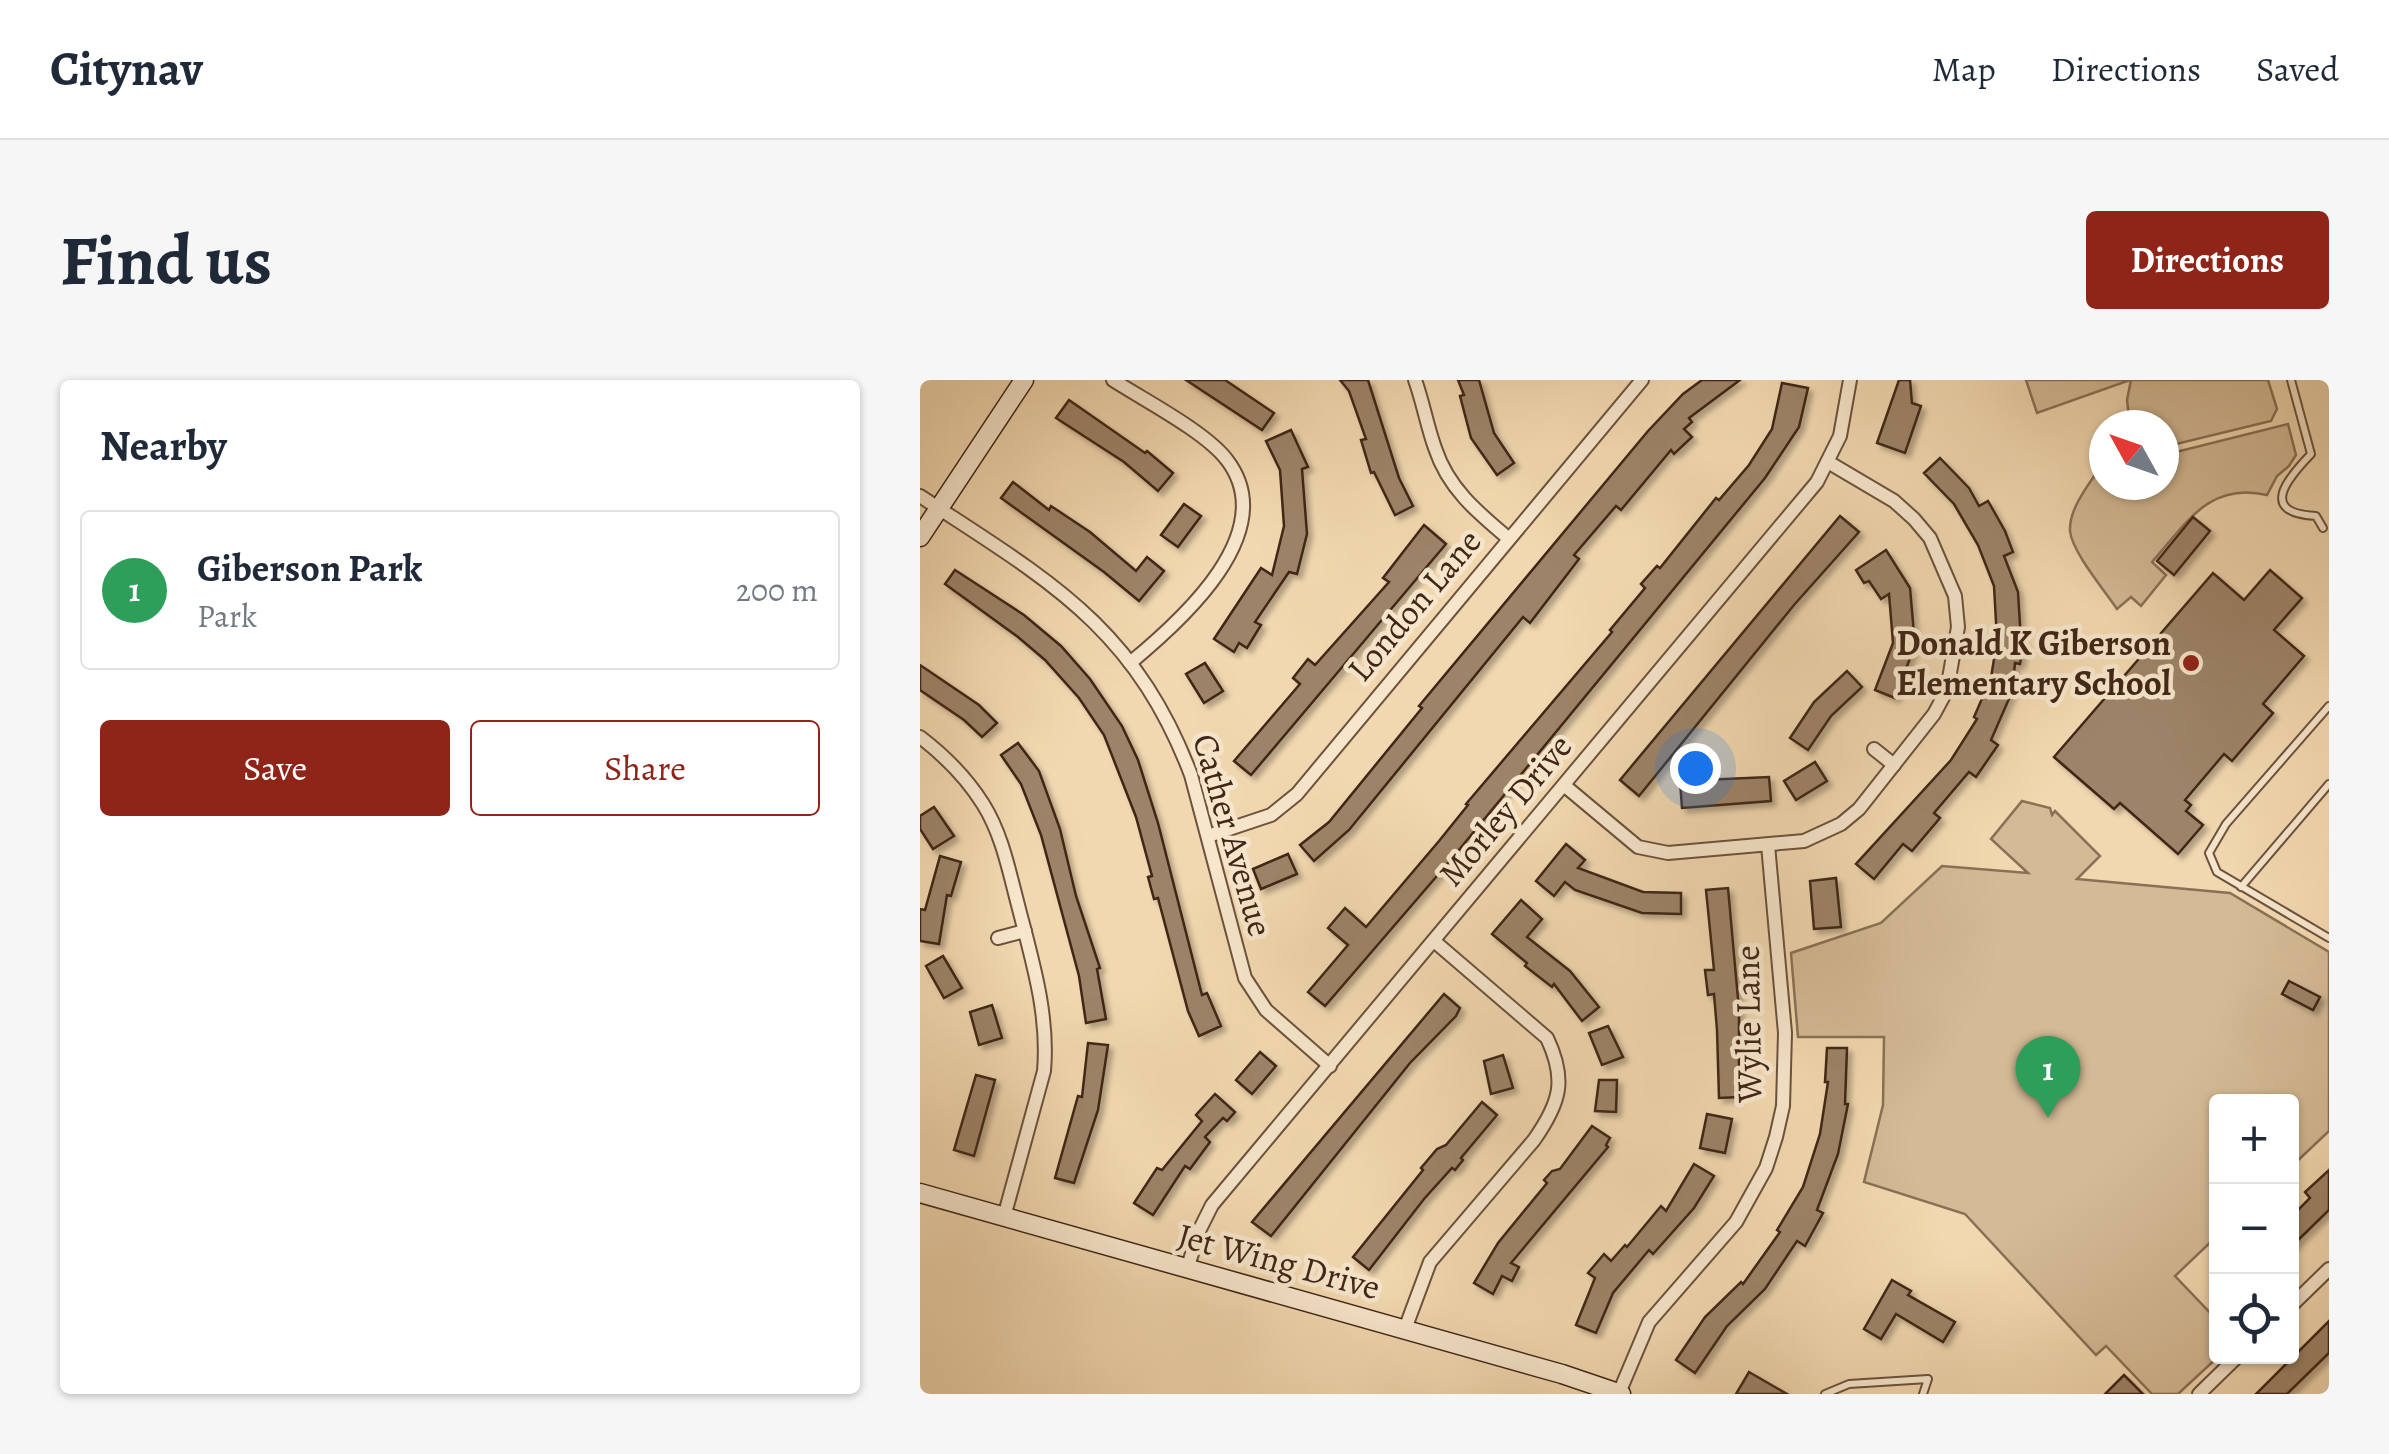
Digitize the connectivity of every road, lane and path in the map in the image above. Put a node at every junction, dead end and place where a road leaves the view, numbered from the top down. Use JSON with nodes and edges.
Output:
{"nodes":[{"id":1,"x":1024,"y":380,"type":"edge"},
{"id":2,"x":1113,"y":380,"type":"edge"},
{"id":3,"x":1415,"y":380,"type":"edge"},
{"id":4,"x":1642,"y":380,"type":"edge"},
{"id":5,"x":1850,"y":380,"type":"edge"},
{"id":6,"x":2291,"y":380,"type":"edge"},
{"id":7,"x":1828,"y":462,"type":"junction"},
{"id":8,"x":920,"y":496,"type":"edge"},
{"id":9,"x":939,"y":508,"type":"junction"},
{"id":10,"x":2323,"y":528,"type":"dead end"},
{"id":11,"x":920,"y":537,"type":"edge"},
{"id":12,"x":1508,"y":538,"type":"junction"},
{"id":13,"x":1130,"y":662,"type":"junction"},
{"id":14,"x":2329,"y":706,"type":"edge"},
{"id":15,"x":920,"y":737,"type":"edge"},
{"id":16,"x":1874,"y":749,"type":"dead end"},
{"id":17,"x":1894,"y":764,"type":"junction"},
{"id":18,"x":2329,"y":784,"type":"edge"},
{"id":19,"x":1564,"y":786,"type":"junction"},
{"id":20,"x":1208,"y":836,"type":"junction"},
{"id":21,"x":1768,"y":845,"type":"junction"},
{"id":22,"x":2241,"y":887,"type":"junction"},
{"id":23,"x":1024,"y":932,"type":"junction"},
{"id":24,"x":998,"y":938,"type":"dead end"},
{"id":25,"x":2329,"y":938,"type":"edge"},
{"id":26,"x":1434,"y":941,"type":"junction"},
{"id":27,"x":1330,"y":1066,"type":"junction"},
{"id":28,"x":920,"y":1193,"type":"edge"},
{"id":29,"x":1004,"y":1217,"type":"junction"},
{"id":30,"x":1187,"y":1270,"type":"junction"},
{"id":31,"x":2329,"y":1270,"type":"edge"},
{"id":32,"x":2299,"y":1299,"type":"edge"},
{"id":33,"x":1405,"y":1329,"type":"junction"},
{"id":34,"x":2230,"y":1364,"type":"edge"},
{"id":35,"x":1620,"y":1394,"type":"edge"},
{"id":36,"x":1824,"y":1394,"type":"edge"},
{"id":37,"x":1923,"y":1394,"type":"edge"},
{"id":38,"x":2199,"y":1394,"type":"edge"}],
"edges":[{"from":1,"to":9,"type":"main road"},
{"from":2,"to":13,"type":"street"},
{"from":3,"to":12,"type":"street"},
{"from":4,"to":12,"type":"street","name":"London Lane"},
{"from":5,"to":7,"type":"street","name":"Morley Drive"},
{"from":6,"to":10,"type":"lane"},
{"from":7,"to":17,"type":"street"},
{"from":7,"to":19,"type":"street","name":"Morley Drive"},
{"from":8,"to":9,"type":"street","name":"Cather Avenue"},
{"from":9,"to":11,"type":"main road"},
{"from":9,"to":13,"type":"street","name":"Cather Avenue"},
{"from":12,"to":20,"type":"street","name":"London Lane"},
{"from":13,"to":20,"type":"street","name":"Cather Avenue"},
{"from":14,"to":22,"type":"lane"},
{"from":15,"to":23,"type":"street"},
{"from":16,"to":17,"type":"street"},
{"from":17,"to":21,"type":"street"},
{"from":18,"to":22,"type":"lane"},
{"from":19,"to":21,"type":"street"},
{"from":19,"to":26,"type":"street","name":"Morley Drive"},
{"from":20,"to":27,"type":"street","name":"Cather Avenue"},
{"from":21,"to":35,"type":"street","name":"Wylie Lane"},
{"from":22,"to":25,"type":"lane"},
{"from":23,"to":24,"type":"street"},
{"from":23,"to":29,"type":"street"},
{"from":26,"to":27,"type":"street","name":"Morley Drive"},
{"from":26,"to":33,"type":"street"},
{"from":27,"to":30,"type":"street","name":"Morley Drive"},
{"from":28,"to":29,"type":"main road","name":"Jet Wing Drive"},
{"from":29,"to":30,"type":"main road","name":"Jet Wing Drive"},
{"from":30,"to":33,"type":"main road","name":"Jet Wing Drive"},
{"from":31,"to":32,"type":"street"},
{"from":33,"to":35,"type":"main road","name":"Jet Wing Drive"},
{"from":34,"to":38,"type":"street"},
{"from":36,"to":37,"type":"lane"}]}
